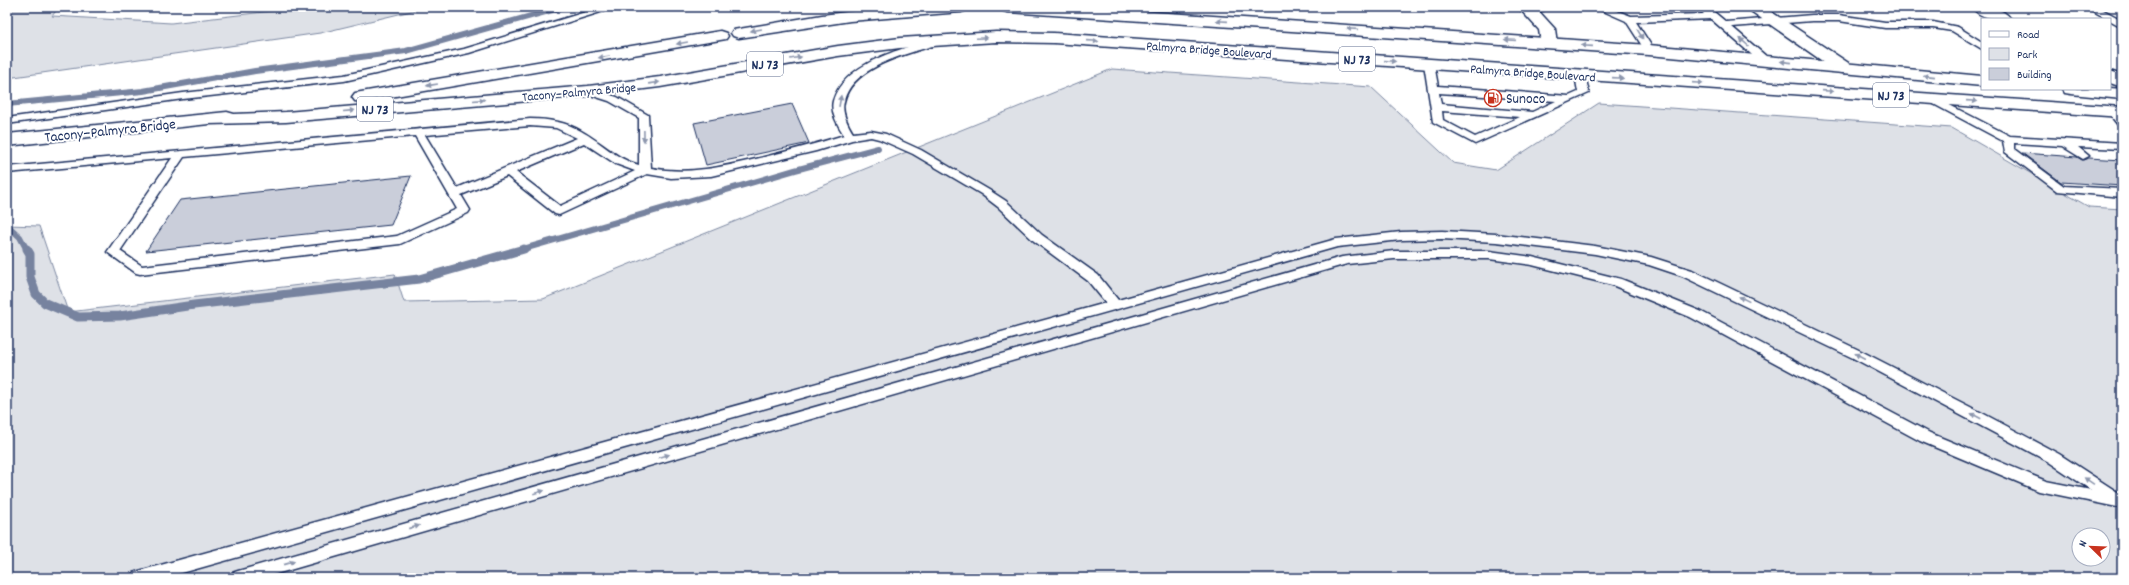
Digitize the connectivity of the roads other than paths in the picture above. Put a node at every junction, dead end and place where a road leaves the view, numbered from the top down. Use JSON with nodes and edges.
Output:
{"nodes":[{"id":1,"x":612,"y":7,"type":"edge"},
{"id":2,"x":833,"y":7,"type":"edge"},
{"id":3,"x":882,"y":7,"type":"edge"},
{"id":4,"x":961,"y":7,"type":"edge"},
{"id":5,"x":1007,"y":7,"type":"edge"},
{"id":6,"x":1599,"y":7,"type":"edge"},
{"id":7,"x":1702,"y":7,"type":"edge"},
{"id":8,"x":1753,"y":7,"type":"edge"},
{"id":9,"x":1980,"y":7,"type":"edge"},
{"id":10,"x":2091,"y":7,"type":"edge"},
{"id":11,"x":1533,"y":8,"type":"edge"},
{"id":12,"x":850,"y":14,"type":"junction"},
{"id":13,"x":1714,"y":16,"type":"junction"},
{"id":14,"x":2001,"y":18,"type":"edge"},
{"id":15,"x":1630,"y":19,"type":"junction"},
{"id":16,"x":800,"y":22,"type":"junction"},
{"id":17,"x":1775,"y":22,"type":"junction"},
{"id":18,"x":2122,"y":24,"type":"edge"},
{"id":19,"x":1724,"y":25,"type":"junction"},
{"id":20,"x":739,"y":33,"type":"dead end"},
{"id":21,"x":720,"y":36,"type":"dead end"},
{"id":22,"x":943,"y":40,"type":"junction"},
{"id":23,"x":1549,"y":43,"type":"junction"},
{"id":24,"x":1981,"y":45,"type":"edge"},
{"id":25,"x":1196,"y":48,"type":"junction"},
{"id":26,"x":1649,"y":50,"type":"junction"},
{"id":27,"x":1763,"y":59,"type":"junction"},
{"id":28,"x":1429,"y":64,"type":"junction"},
{"id":29,"x":1844,"y":68,"type":"junction"},
{"id":30,"x":1580,"y":75,"type":"junction"},
{"id":31,"x":2111,"y":76,"type":"edge"},
{"id":32,"x":1981,"y":81,"type":"edge"},
{"id":33,"x":2122,"y":82,"type":"edge"},
{"id":34,"x":1433,"y":89,"type":"junction"},
{"id":35,"x":2081,"y":90,"type":"edge"},
{"id":36,"x":588,"y":91,"type":"junction"},
{"id":37,"x":2122,"y":94,"type":"edge"},
{"id":38,"x":1930,"y":98,"type":"junction"},
{"id":39,"x":1571,"y":99,"type":"junction"},
{"id":40,"x":1436,"y":107,"type":"junction"},
{"id":41,"x":1534,"y":115,"type":"junction"},
{"id":42,"x":2119,"y":115,"type":"edge"},
{"id":43,"x":213,"y":120,"type":"junction"},
{"id":44,"x":7,"y":121,"type":"edge"},
{"id":45,"x":418,"y":132,"type":"junction"},
{"id":46,"x":850,"y":137,"type":"junction"},
{"id":47,"x":586,"y":138,"type":"junction"},
{"id":48,"x":2008,"y":139,"type":"junction"},
{"id":49,"x":7,"y":140,"type":"edge"},
{"id":50,"x":2066,"y":143,"type":"junction"},
{"id":51,"x":2122,"y":146,"type":"edge"},
{"id":52,"x":180,"y":155,"type":"junction"},
{"id":53,"x":2083,"y":156,"type":"dead end"},
{"id":54,"x":7,"y":170,"type":"edge"},
{"id":55,"x":508,"y":171,"type":"junction"},
{"id":56,"x":645,"y":171,"type":"junction"},
{"id":57,"x":2121,"y":188,"type":"edge"},
{"id":58,"x":454,"y":194,"type":"junction"},
{"id":59,"x":1114,"y":304,"type":"junction"},
{"id":60,"x":2122,"y":502,"type":"edge"},
{"id":61,"x":139,"y":578,"type":"edge"},
{"id":62,"x":238,"y":578,"type":"edge"}],
"edges":[{"from":1,"to":44,"type":"lane"},
{"from":2,"to":16,"type":"main road"},
{"from":3,"to":12,"type":"main road"},
{"from":4,"to":12,"type":"main road","number":"NJ 73"},
{"from":23,"to":5,"type":"main road","name":"Palmyra Bridge Boulevard","number":"NJ 73","one_way":true},
{"from":6,"to":15,"type":"lane"},
{"from":7,"to":13,"type":"lane"},
{"from":8,"to":17,"type":"main road"},
{"from":9,"to":14,"type":"main road"},
{"from":10,"to":18,"type":"lane"},
{"from":11,"to":23,"type":"main road"},
{"from":12,"to":16,"type":"main road","number":"NJ 73"},
{"from":13,"to":15,"type":"lane"},
{"from":13,"to":19,"type":"lane"},
{"from":15,"to":26,"type":"lane","one_way":true},
{"from":16,"to":20,"type":"main road","number":"NJ 73","one_way":true},
{"from":17,"to":19,"type":"lane"},
{"from":17,"to":24,"type":"lane"},
{"from":17,"to":29,"type":"main road"},
{"from":27,"to":19,"type":"lane","one_way":true},
{"from":21,"to":43,"type":"main road","name":"Tacony–Palmyra Bridge","number":"NJ 73","one_way":true},
{"from":22,"to":25,"type":"main road","name":"Palmyra Bridge Boulevard","number":"NJ 73","one_way":true},
{"from":36,"to":22,"type":"main road","name":"Tacony–Palmyra Bridge","number":"NJ 73","one_way":true},
{"from":46,"to":22,"type":"lane","one_way":true},
{"from":23,"to":25,"type":"main road"},
{"from":26,"to":23,"type":"main road","name":"Palmyra Bridge Boulevard","number":"NJ 73","one_way":true},
{"from":25,"to":28,"type":"main road","name":"Palmyra Bridge Boulevard","number":"NJ 73","one_way":true},
{"from":26,"to":27,"type":"main road","name":"Palmyra Bridge Boulevard","number":"NJ 73"},
{"from":29,"to":27,"type":"main road","name":"Palmyra Bridge Boulevard","number":"NJ 73","one_way":true},
{"from":28,"to":30,"type":"main road","name":"Palmyra Bridge Boulevard","number":"NJ 73"},
{"from":28,"to":34,"type":"lane"},
{"from":32,"to":29,"type":"main road","name":"Palmyra Bridge Boulevard","number":"NJ 73","one_way":true},
{"from":30,"to":38,"type":"main road","name":"Palmyra Bridge Boulevard","number":"NJ 73","one_way":true},
{"from":30,"to":39,"type":"lane"},
{"from":31,"to":33,"type":"main road"},
{"from":34,"to":39,"type":"lane"},
{"from":34,"to":40,"type":"lane"},
{"from":35,"to":37,"type":"main road"},
{"from":43,"to":36,"type":"main road","name":"Tacony–Palmyra Bridge","number":"NJ 73","one_way":true},
{"from":36,"to":56,"type":"lane","one_way":true},
{"from":38,"to":42,"type":"main road","name":"Palmyra Bridge Boulevard","number":"NJ 73","one_way":true},
{"from":38,"to":48,"type":"lane"},
{"from":39,"to":41,"type":"lane"},
{"from":40,"to":41,"type":"lane"},
{"from":40,"to":41,"type":"lane"},
{"from":43,"to":49,"type":"main road","name":"Tacony–Palmyra Bridge","number":"NJ 73"},
{"from":45,"to":47,"type":"lane"},
{"from":45,"to":52,"type":"lane"},
{"from":45,"to":58,"type":"lane"},
{"from":46,"to":56,"type":"lane"},
{"from":46,"to":59,"type":"lane"},
{"from":47,"to":55,"type":"lane"},
{"from":47,"to":56,"type":"lane"},
{"from":48,"to":50,"type":"lane"},
{"from":48,"to":57,"type":"lane"},
{"from":50,"to":51,"type":"lane"},
{"from":50,"to":53,"type":"lane"},
{"from":52,"to":54,"type":"lane"},
{"from":52,"to":58,"type":"lane"},
{"from":55,"to":56,"type":"lane"},
{"from":55,"to":58,"type":"lane"},
{"from":60,"to":59,"type":"lane","one_way":true},
{"from":59,"to":61,"type":"lane"},
{"from":62,"to":60,"type":"lane","one_way":true}]}
